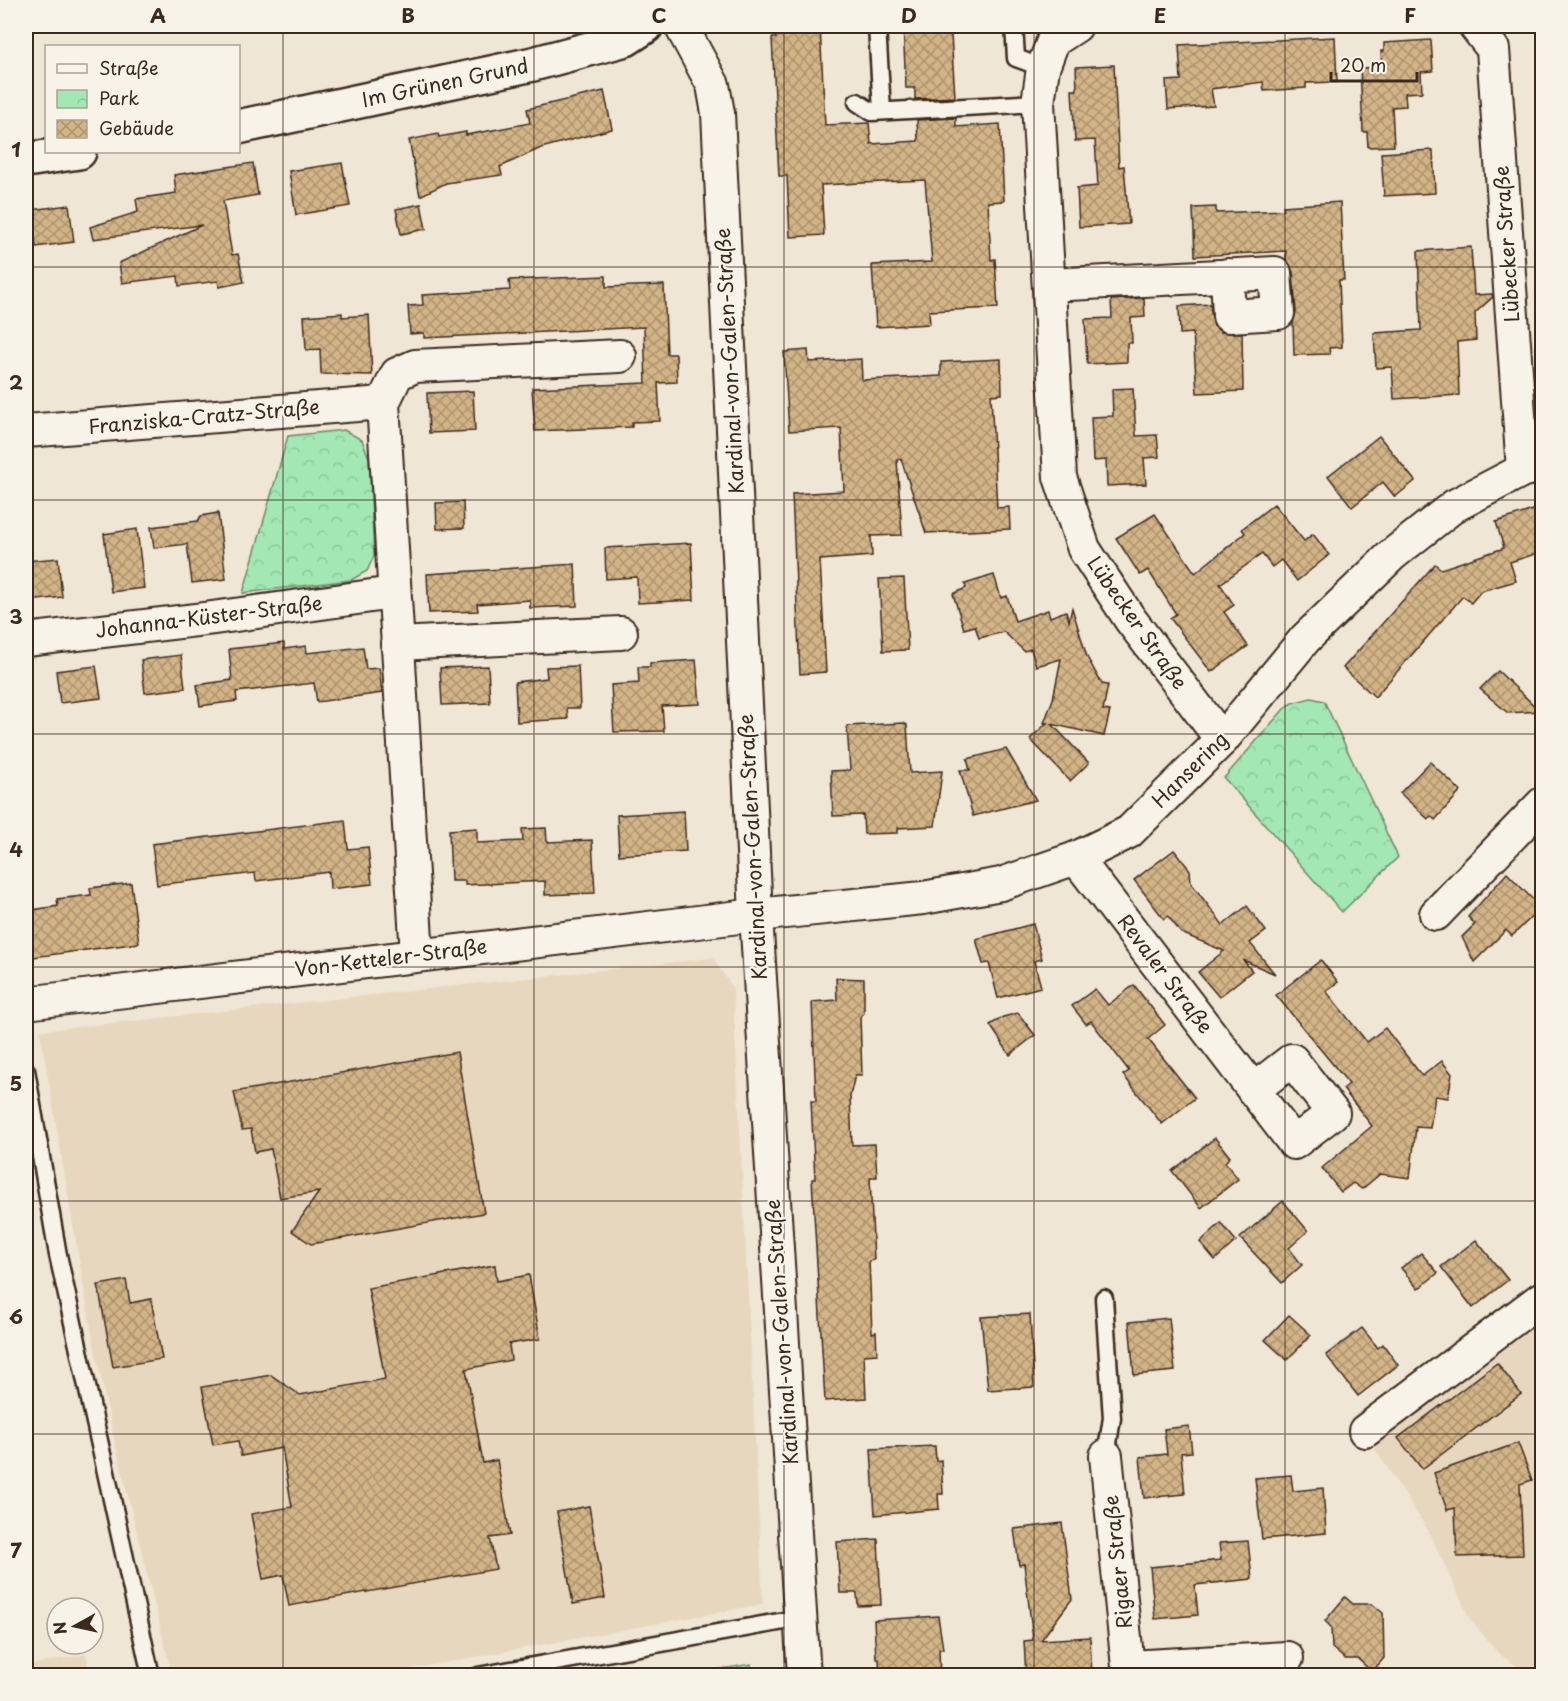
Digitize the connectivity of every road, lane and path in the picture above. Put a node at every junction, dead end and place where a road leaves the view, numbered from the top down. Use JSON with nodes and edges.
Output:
{"nodes":[{"id":1,"x":646,"y":26,"type":"edge"},
{"id":2,"x":681,"y":26,"type":"edge"},
{"id":3,"x":877,"y":26,"type":"edge"},
{"id":4,"x":1014,"y":26,"type":"edge"},
{"id":5,"x":1076,"y":26,"type":"edge"},
{"id":6,"x":1477,"y":26,"type":"edge"},
{"id":7,"x":1043,"y":68,"type":"junction"},
{"id":8,"x":857,"y":102,"type":"dead end"},
{"id":9,"x":1038,"y":103,"type":"junction"},
{"id":10,"x":882,"y":111,"type":"junction"},
{"id":11,"x":240,"y":127,"type":"edge"},
{"id":12,"x":72,"y":153,"type":"edge"},
{"id":13,"x":26,"y":160,"type":"edge"},
{"id":14,"x":1227,"y":275,"type":"dead end"},
{"id":15,"x":1050,"y":285,"type":"junction"},
{"id":16,"x":620,"y":356,"type":"dead end"},
{"id":17,"x":383,"y":403,"type":"junction"},
{"id":18,"x":26,"y":431,"type":"edge"},
{"id":19,"x":1533,"y":468,"type":"edge"},
{"id":20,"x":393,"y":593,"type":"junction"},
{"id":21,"x":621,"y":633,"type":"dead end"},
{"id":22,"x":26,"y":640,"type":"edge"},
{"id":23,"x":397,"y":644,"type":"junction"},
{"id":24,"x":1222,"y":740,"type":"junction"},
{"id":25,"x":1542,"y":804,"type":"edge"},
{"id":26,"x":1076,"y":858,"type":"junction"},
{"id":27,"x":1436,"y":914,"type":"dead end"},
{"id":28,"x":756,"y":915,"type":"junction"},
{"id":29,"x":417,"y":955,"type":"junction"},
{"id":30,"x":26,"y":1004,"type":"edge"},
{"id":31,"x":26,"y":1070,"type":"edge"},
{"id":32,"x":1253,"y":1090,"type":"dead end"},
{"id":33,"x":1104,"y":1298,"type":"dead end"},
{"id":34,"x":1542,"y":1298,"type":"edge"},
{"id":35,"x":1365,"y":1431,"type":"dead end"},
{"id":36,"x":1106,"y":1456,"type":"joint"},
{"id":37,"x":801,"y":1618,"type":"junction"},
{"id":38,"x":1287,"y":1658,"type":"dead end"},
{"id":39,"x":1129,"y":1671,"type":"edge"},
{"id":40,"x":151,"y":1676,"type":"edge"},
{"id":41,"x":478,"y":1676,"type":"edge"},
{"id":42,"x":804,"y":1676,"type":"edge"}],
"edges":[{"from":1,"to":11,"type":"street","name":"Im Grünen Grund"},
{"from":2,"to":28,"type":"street","name":"Kardinal-von-Galen-Straße"},
{"from":3,"to":10,"type":"lane"},
{"from":4,"to":7,"type":"lane"},
{"from":5,"to":7,"type":"street","name":"Lübecker Straße"},
{"from":6,"to":19,"type":"street","name":"Lübecker Straße"},
{"from":7,"to":9,"type":"street","name":"Lübecker Straße"},
{"from":8,"to":10,"type":"lane"},
{"from":9,"to":10,"type":"lane"},
{"from":9,"to":15,"type":"street","name":"Lübecker Straße"},
{"from":12,"to":13,"type":"street"},
{"from":14,"to":15,"type":"street"},
{"from":15,"to":24,"type":"street","name":"Lübecker Straße"},
{"from":16,"to":17,"type":"street"},
{"from":17,"to":18,"type":"street","name":"Franziska-Cratz-Straße"},
{"from":17,"to":20,"type":"street"},
{"from":19,"to":24,"type":"street","name":"Hansering"},
{"from":20,"to":22,"type":"street","name":"Johanna-Küster-Straße"},
{"from":20,"to":23,"type":"street"},
{"from":21,"to":23,"type":"street"},
{"from":23,"to":29,"type":"street"},
{"from":24,"to":26,"type":"street","name":"Hansering"},
{"from":25,"to":27,"type":"street"},
{"from":26,"to":28,"type":"street","name":"Hansering"},
{"from":26,"to":32,"type":"street","name":"Revaler Straße"},
{"from":28,"to":29,"type":"street","name":"Von-Ketteler-Straße"},
{"from":28,"to":37,"type":"street","name":"Kardinal-von-Galen-Straße"},
{"from":29,"to":30,"type":"street","name":"Von-Ketteler-Straße"},
{"from":31,"to":40,"type":"lane"},
{"from":33,"to":36,"type":"lane"},
{"from":34,"to":35,"type":"street"},
{"from":36,"to":39,"type":"street","name":"Rigaer Straße"},
{"from":37,"to":41,"type":"lane"},
{"from":37,"to":42,"type":"street","name":"Kardinal-von-Galen-Straße"},
{"from":38,"to":39,"type":"street","name":"Rigaer Straße"}]}
